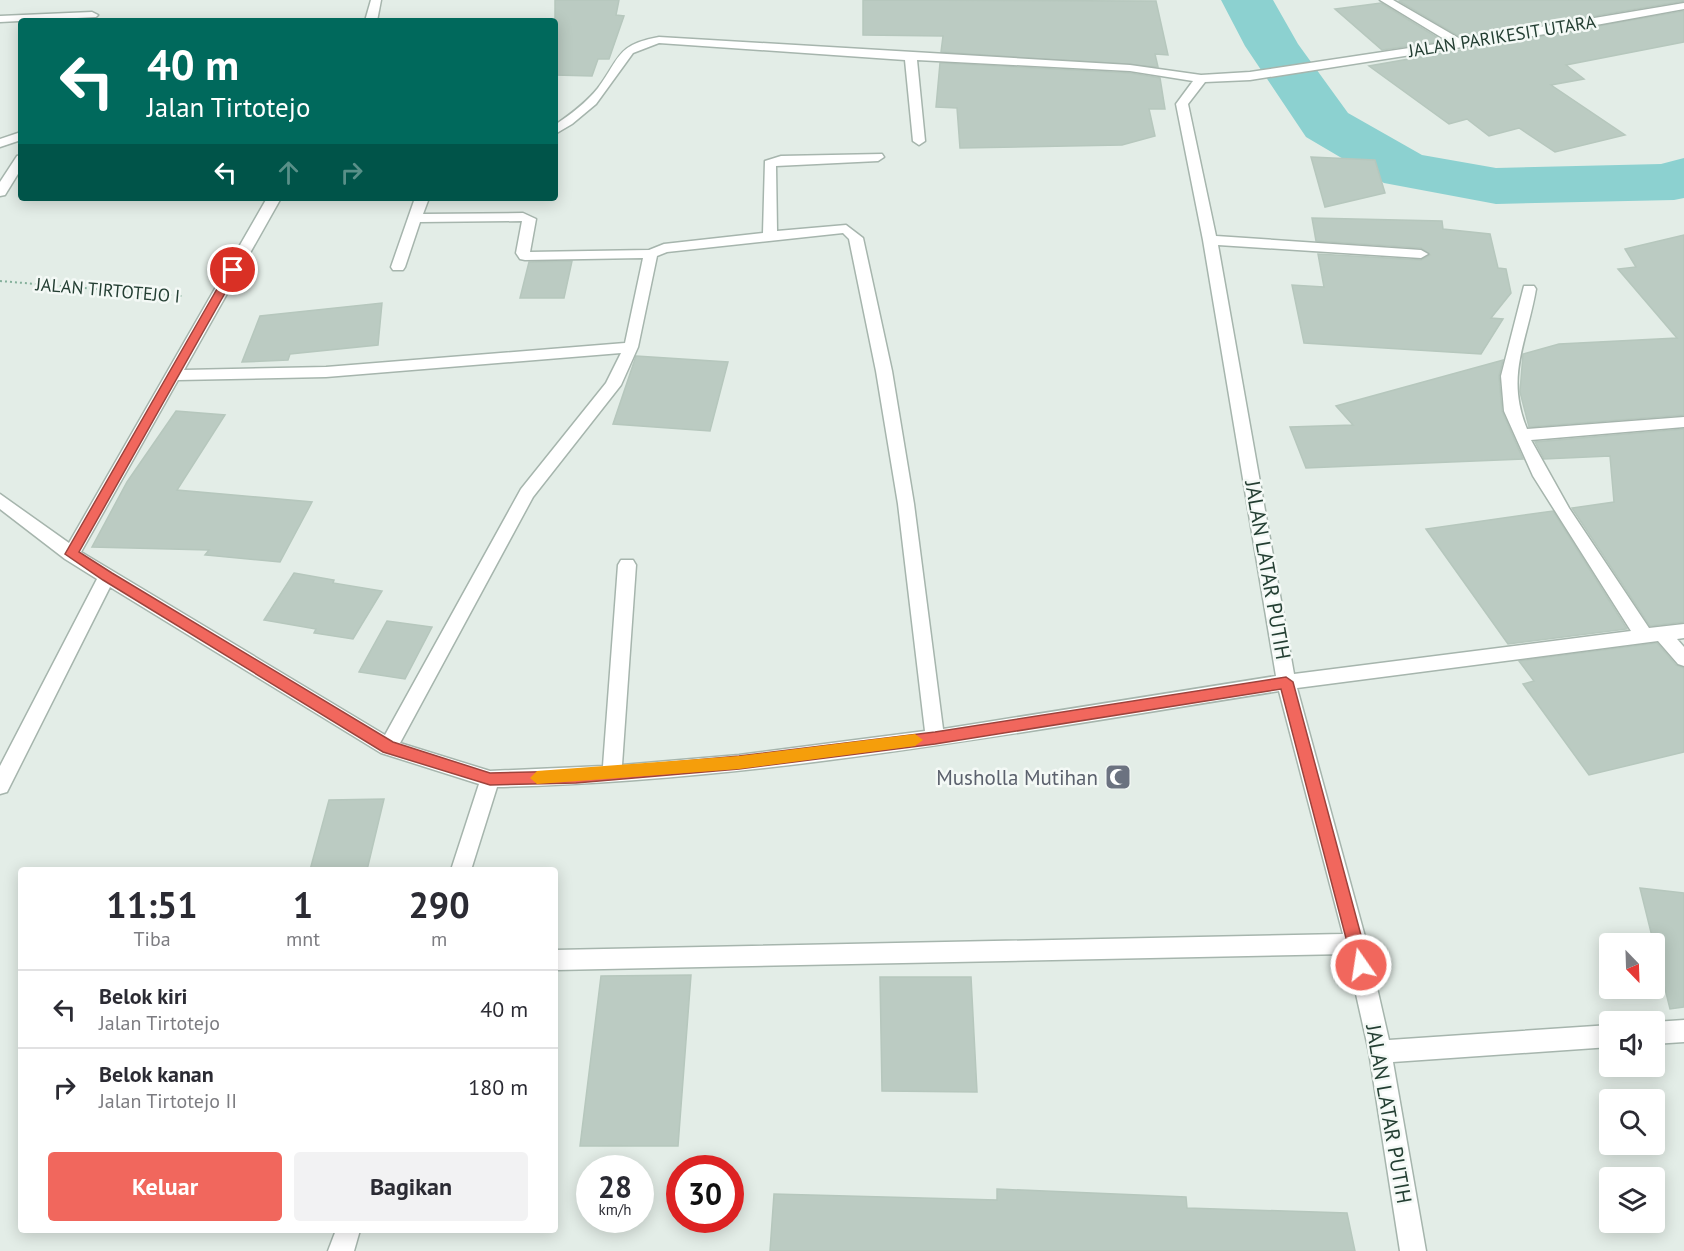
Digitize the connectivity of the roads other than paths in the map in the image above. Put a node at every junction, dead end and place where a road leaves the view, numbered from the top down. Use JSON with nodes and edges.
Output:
{"nodes":[{"id":1,"x":376,"y":0,"type":"edge"},
{"id":2,"x":1385,"y":0,"type":"edge"},
{"id":3,"x":1684,"y":6,"type":"edge"},
{"id":4,"x":92,"y":14,"type":"edge"},
{"id":5,"x":18,"y":18,"type":"edge"},
{"id":6,"x":18,"y":18,"type":"edge"},
{"id":7,"x":372,"y":18,"type":"edge"},
{"id":8,"x":0,"y":19,"type":"edge"},
{"id":9,"x":1460,"y":43,"type":"junction"},
{"id":10,"x":911,"y":57,"type":"junction"},
{"id":11,"x":1201,"y":79,"type":"junction"},
{"id":12,"x":558,"y":128,"type":"edge"},
{"id":13,"x":18,"y":137,"type":"edge"},
{"id":14,"x":919,"y":141,"type":"dead end"},
{"id":15,"x":0,"y":143,"type":"edge"},
{"id":16,"x":878,"y":157,"type":"dead end"},
{"id":17,"x":18,"y":164,"type":"edge"},
{"id":18,"x":0,"y":192,"type":"edge"},
{"id":19,"x":272,"y":201,"type":"edge"},
{"id":20,"x":421,"y":201,"type":"edge"},
{"id":21,"x":415,"y":218,"type":"junction"},
{"id":22,"x":770,"y":235,"type":"junction"},
{"id":23,"x":1210,"y":240,"type":"junction"},
{"id":24,"x":651,"y":254,"type":"junction"},
{"id":25,"x":1421,"y":254,"type":"dead end"},
{"id":26,"x":398,"y":267,"type":"dead end"},
{"id":27,"x":1529,"y":289,"type":"dead end"},
{"id":28,"x":631,"y":347,"type":"junction"},
{"id":29,"x":173,"y":375,"type":"junction"},
{"id":30,"x":1684,"y":422,"type":"edge"},
{"id":31,"x":1521,"y":435,"type":"junction"},
{"id":32,"x":0,"y":500,"type":"edge"},
{"id":33,"x":71,"y":554,"type":"junction"},
{"id":34,"x":627,"y":565,"type":"dead end"},
{"id":35,"x":107,"y":577,"type":"junction"},
{"id":36,"x":1684,"y":632,"type":"edge"},
{"id":37,"x":1662,"y":634,"type":"junction"},
{"id":38,"x":1644,"y":635,"type":"junction"},
{"id":39,"x":1684,"y":659,"type":"edge"},
{"id":40,"x":1286,"y":682,"type":"junction"},
{"id":41,"x":935,"y":738,"type":"junction"},
{"id":42,"x":388,"y":747,"type":"junction"},
{"id":43,"x":612,"y":774,"type":"junction"},
{"id":44,"x":490,"y":779,"type":"junction"},
{"id":45,"x":0,"y":786,"type":"edge"},
{"id":46,"x":462,"y":867,"type":"edge"},
{"id":47,"x":1356,"y":944,"type":"junction"},
{"id":48,"x":558,"y":960,"type":"edge"},
{"id":49,"x":1684,"y":1031,"type":"edge"},
{"id":50,"x":1665,"y":1032,"type":"edge"},
{"id":51,"x":1599,"y":1037,"type":"edge"},
{"id":52,"x":1380,"y":1052,"type":"junction"},
{"id":53,"x":347,"y":1233,"type":"edge"},
{"id":54,"x":341,"y":1251,"type":"edge"},
{"id":55,"x":1413,"y":1251,"type":"edge"}],
"edges":[{"from":1,"to":7,"type":"street"},
{"from":2,"to":9,"type":"street"},
{"from":3,"to":9,"type":"street","name":"JALAN PARIKESIT UTARA"},
{"from":4,"to":5,"type":"street"},
{"from":6,"to":8,"type":"street"},
{"from":9,"to":11,"type":"street","name":"JALAN PARIKESIT UTARA"},
{"from":10,"to":11,"type":"street"},
{"from":10,"to":12,"type":"street"},
{"from":10,"to":14,"type":"street"},
{"from":11,"to":23,"type":"street","name":"JALAN LATAR PUTIH"},
{"from":13,"to":15,"type":"street"},
{"from":16,"to":22,"type":"street"},
{"from":17,"to":18,"type":"street"},
{"from":19,"to":29,"type":"street"},
{"from":20,"to":21,"type":"street"},
{"from":21,"to":24,"type":"street"},
{"from":21,"to":26,"type":"street"},
{"from":22,"to":24,"type":"street"},
{"from":22,"to":41,"type":"street"},
{"from":23,"to":25,"type":"street"},
{"from":23,"to":40,"type":"street","name":"JALAN LATAR PUTIH"},
{"from":24,"to":28,"type":"street"},
{"from":27,"to":31,"type":"street"},
{"from":28,"to":29,"type":"street"},
{"from":28,"to":42,"type":"street"},
{"from":29,"to":33,"type":"street"},
{"from":30,"to":31,"type":"street"},
{"from":31,"to":38,"type":"street"},
{"from":32,"to":33,"type":"street"},
{"from":33,"to":35,"type":"street"},
{"from":34,"to":43,"type":"street"},
{"from":35,"to":42,"type":"street"},
{"from":35,"to":45,"type":"street"},
{"from":36,"to":37,"type":"street"},
{"from":37,"to":38,"type":"street"},
{"from":37,"to":39,"type":"street"},
{"from":38,"to":40,"type":"street"},
{"from":40,"to":41,"type":"street"},
{"from":40,"to":47,"type":"street","name":"JALAN LATAR PUTIH"},
{"from":41,"to":43,"type":"street"},
{"from":42,"to":44,"type":"street"},
{"from":43,"to":44,"type":"street"},
{"from":44,"to":46,"type":"street"},
{"from":47,"to":48,"type":"street"},
{"from":47,"to":52,"type":"street","name":"JALAN LATAR PUTIH"},
{"from":49,"to":50,"type":"street"},
{"from":51,"to":52,"type":"street"},
{"from":52,"to":55,"type":"street","name":"JALAN LATAR PUTIH"},
{"from":53,"to":54,"type":"street"}]}
